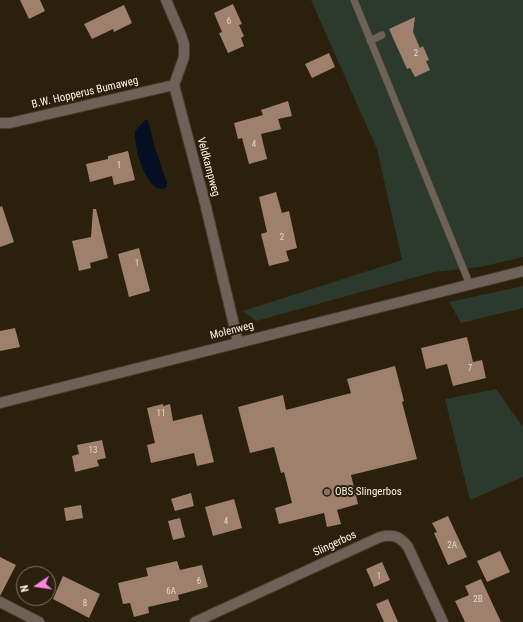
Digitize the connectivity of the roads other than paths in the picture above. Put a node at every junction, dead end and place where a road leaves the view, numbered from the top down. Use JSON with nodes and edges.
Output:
{"nodes":[{"id":1,"x":166,"y":0,"type":"edge"},
{"id":2,"x":354,"y":0,"type":"edge"},
{"id":3,"x":382,"y":35,"type":"dead end"},
{"id":4,"x":370,"y":41,"type":"junction"},
{"id":5,"x":174,"y":85,"type":"junction"},
{"id":6,"x":0,"y":124,"type":"edge"},
{"id":7,"x":523,"y":271,"type":"edge"},
{"id":8,"x":470,"y":284,"type":"junction"},
{"id":9,"x":238,"y":342,"type":"junction"},
{"id":10,"x":0,"y":403,"type":"edge"},
{"id":11,"x":0,"y":602,"type":"edge"},
{"id":12,"x":39,"y":622,"type":"edge"},
{"id":13,"x":195,"y":622,"type":"edge"},
{"id":14,"x":443,"y":622,"type":"edge"}],
"edges":[{"from":1,"to":5,"type":"street"},
{"from":2,"to":4,"type":"lane"},
{"from":3,"to":4,"type":"lane"},
{"from":4,"to":8,"type":"lane"},
{"from":5,"to":6,"type":"street","name":"B.W. Hopperus Bumaweg"},
{"from":5,"to":9,"type":"street","name":"Veldkampweg"},
{"from":7,"to":8,"type":"street","name":"Molenweg"},
{"from":8,"to":9,"type":"street","name":"Molenweg"},
{"from":9,"to":10,"type":"street","name":"Molenweg"},
{"from":11,"to":12,"type":"street"},
{"from":13,"to":14,"type":"street","name":"Slingerbos"}]}
